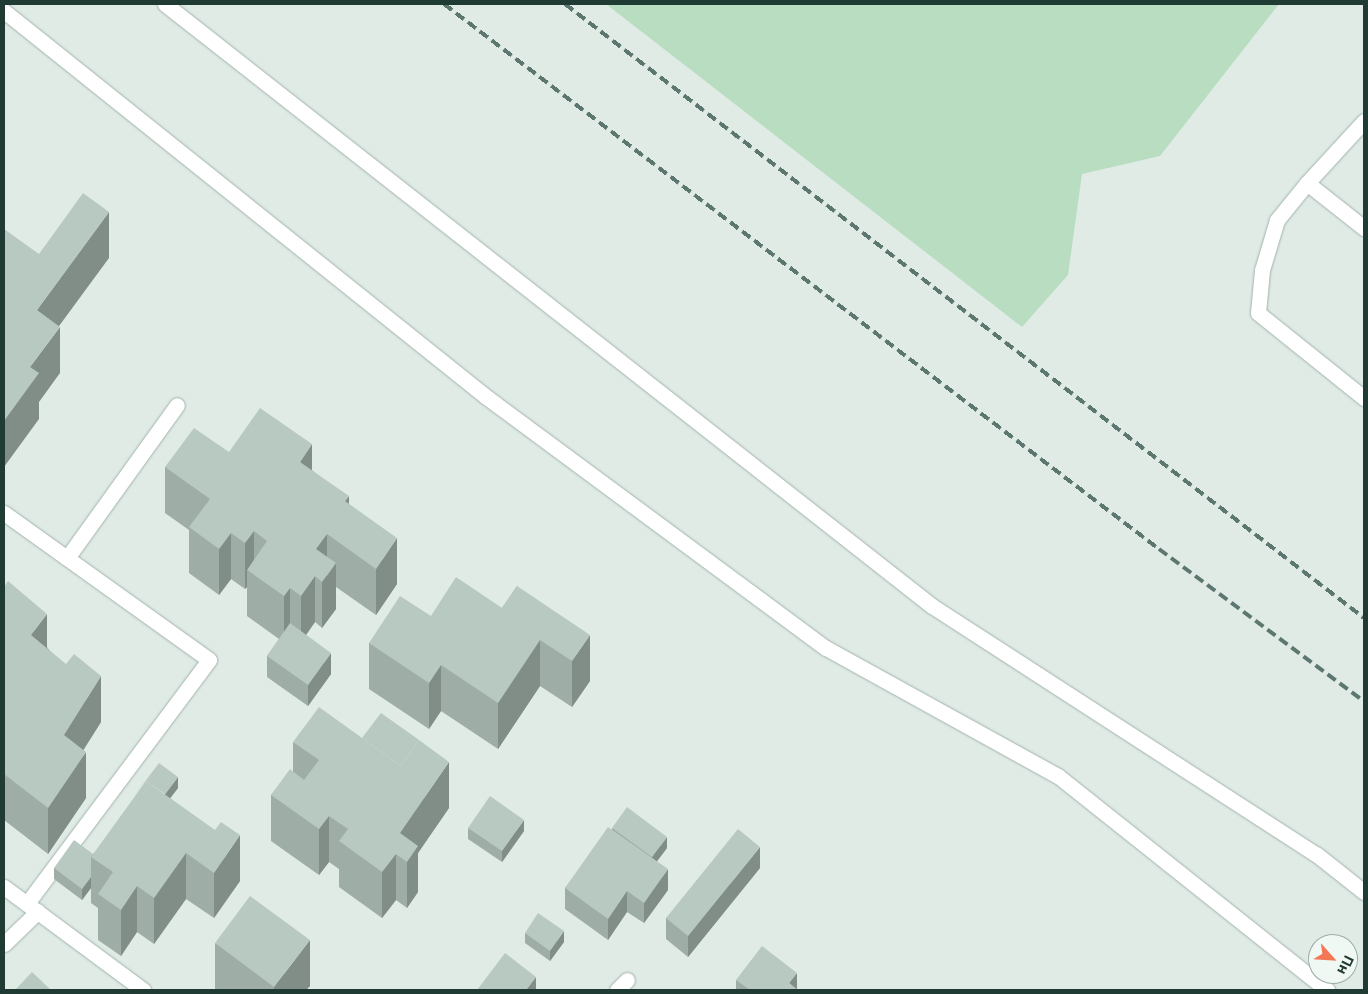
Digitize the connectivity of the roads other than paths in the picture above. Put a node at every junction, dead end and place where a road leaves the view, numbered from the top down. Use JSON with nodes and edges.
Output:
{"nodes":[{"id":1,"x":165,"y":4,"type":"edge"},
{"id":2,"x":4,"y":11,"type":"edge"},
{"id":3,"x":1364,"y":121,"type":"edge"},
{"id":4,"x":1307,"y":183,"type":"junction"},
{"id":5,"x":1364,"y":228,"type":"edge"},
{"id":6,"x":1364,"y":398,"type":"edge"},
{"id":7,"x":177,"y":405,"type":"dead end"},
{"id":8,"x":4,"y":513,"type":"edge"},
{"id":9,"x":67,"y":558,"type":"junction"},
{"id":10,"x":4,"y":887,"type":"edge"},
{"id":11,"x":1364,"y":892,"type":"edge"},
{"id":12,"x":32,"y":907,"type":"junction"},
{"id":13,"x":4,"y":944,"type":"edge"},
{"id":14,"x":143,"y":990,"type":"edge"},
{"id":15,"x":1327,"y":990,"type":"edge"}],
"edges":[{"from":1,"to":11,"type":"street"},
{"from":2,"to":15,"type":"street"},
{"from":3,"to":4,"type":"street"},
{"from":4,"to":5,"type":"street"},
{"from":4,"to":6,"type":"street"},
{"from":7,"to":9,"type":"street"},
{"from":8,"to":9,"type":"street"},
{"from":9,"to":12,"type":"street"},
{"from":10,"to":12,"type":"street"},
{"from":12,"to":13,"type":"street"},
{"from":12,"to":14,"type":"street"}]}
